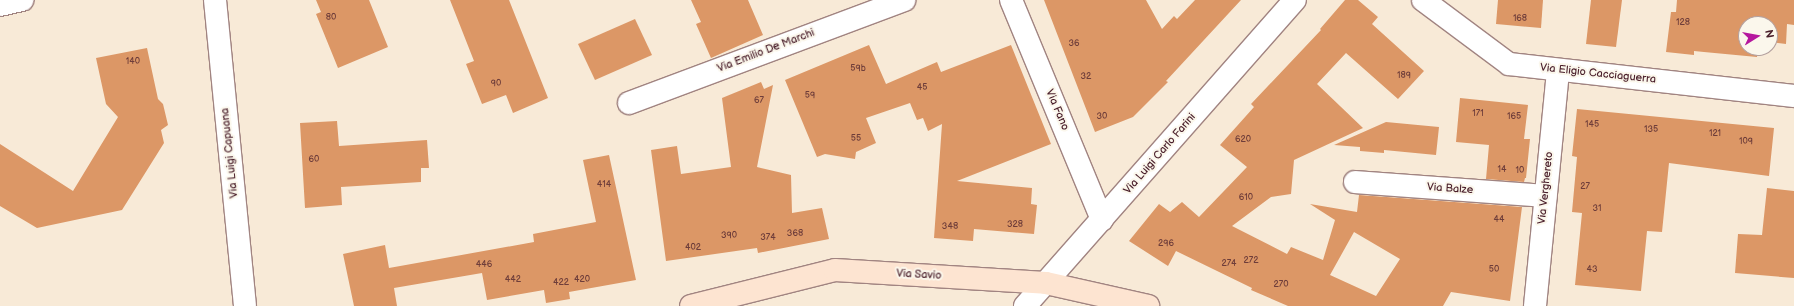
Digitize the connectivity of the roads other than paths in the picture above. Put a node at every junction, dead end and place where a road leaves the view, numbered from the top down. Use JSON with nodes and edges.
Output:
{"nodes":[{"id":1,"x":22,"y":0,"type":"edge"},
{"id":2,"x":215,"y":0,"type":"edge"},
{"id":3,"x":904,"y":0,"type":"edge"},
{"id":4,"x":1011,"y":0,"type":"edge"},
{"id":5,"x":1294,"y":0,"type":"edge"},
{"id":6,"x":1423,"y":0,"type":"edge"},
{"id":7,"x":0,"y":5,"type":"edge"},
{"id":8,"x":1558,"y":70,"type":"junction"},
{"id":9,"x":1794,"y":96,"type":"edge"},
{"id":10,"x":629,"y":103,"type":"dead end"},
{"id":11,"x":1355,"y":182,"type":"dead end"},
{"id":12,"x":1545,"y":196,"type":"junction"},
{"id":13,"x":1102,"y":220,"type":"junction"},
{"id":14,"x":1046,"y":283,"type":"junction"},
{"id":15,"x":245,"y":306,"type":"edge"},
{"id":16,"x":691,"y":306,"type":"edge"},
{"id":17,"x":1025,"y":306,"type":"edge"},
{"id":18,"x":1148,"y":306,"type":"edge"},
{"id":19,"x":1535,"y":306,"type":"edge"}],
"edges":[{"from":1,"to":7,"type":"street"},
{"from":2,"to":15,"type":"street","name":"Via Luigi Capuana"},
{"from":3,"to":10,"type":"street","name":"Via Emilio De Marchi"},
{"from":4,"to":13,"type":"street","name":"Via Fano"},
{"from":5,"to":13,"type":"street","name":"Via Luigi Carlo Farini"},
{"from":6,"to":8,"type":"street","name":"Via Eligio Cacciaguerra"},
{"from":8,"to":9,"type":"street","name":"Via Eligio Cacciaguerra"},
{"from":8,"to":12,"type":"street","name":"Via Verghereto"},
{"from":11,"to":12,"type":"street","name":"Via Balze"},
{"from":12,"to":19,"type":"street","name":"Via Verghereto"},
{"from":13,"to":14,"type":"street","name":"Via Luigi Carlo Farini"},
{"from":14,"to":16,"type":"street","name":"Via Savio"},
{"from":14,"to":17,"type":"street","name":"Via Luigi Carlo Farini"},
{"from":14,"to":18,"type":"street","name":"Via Savio"}]}
